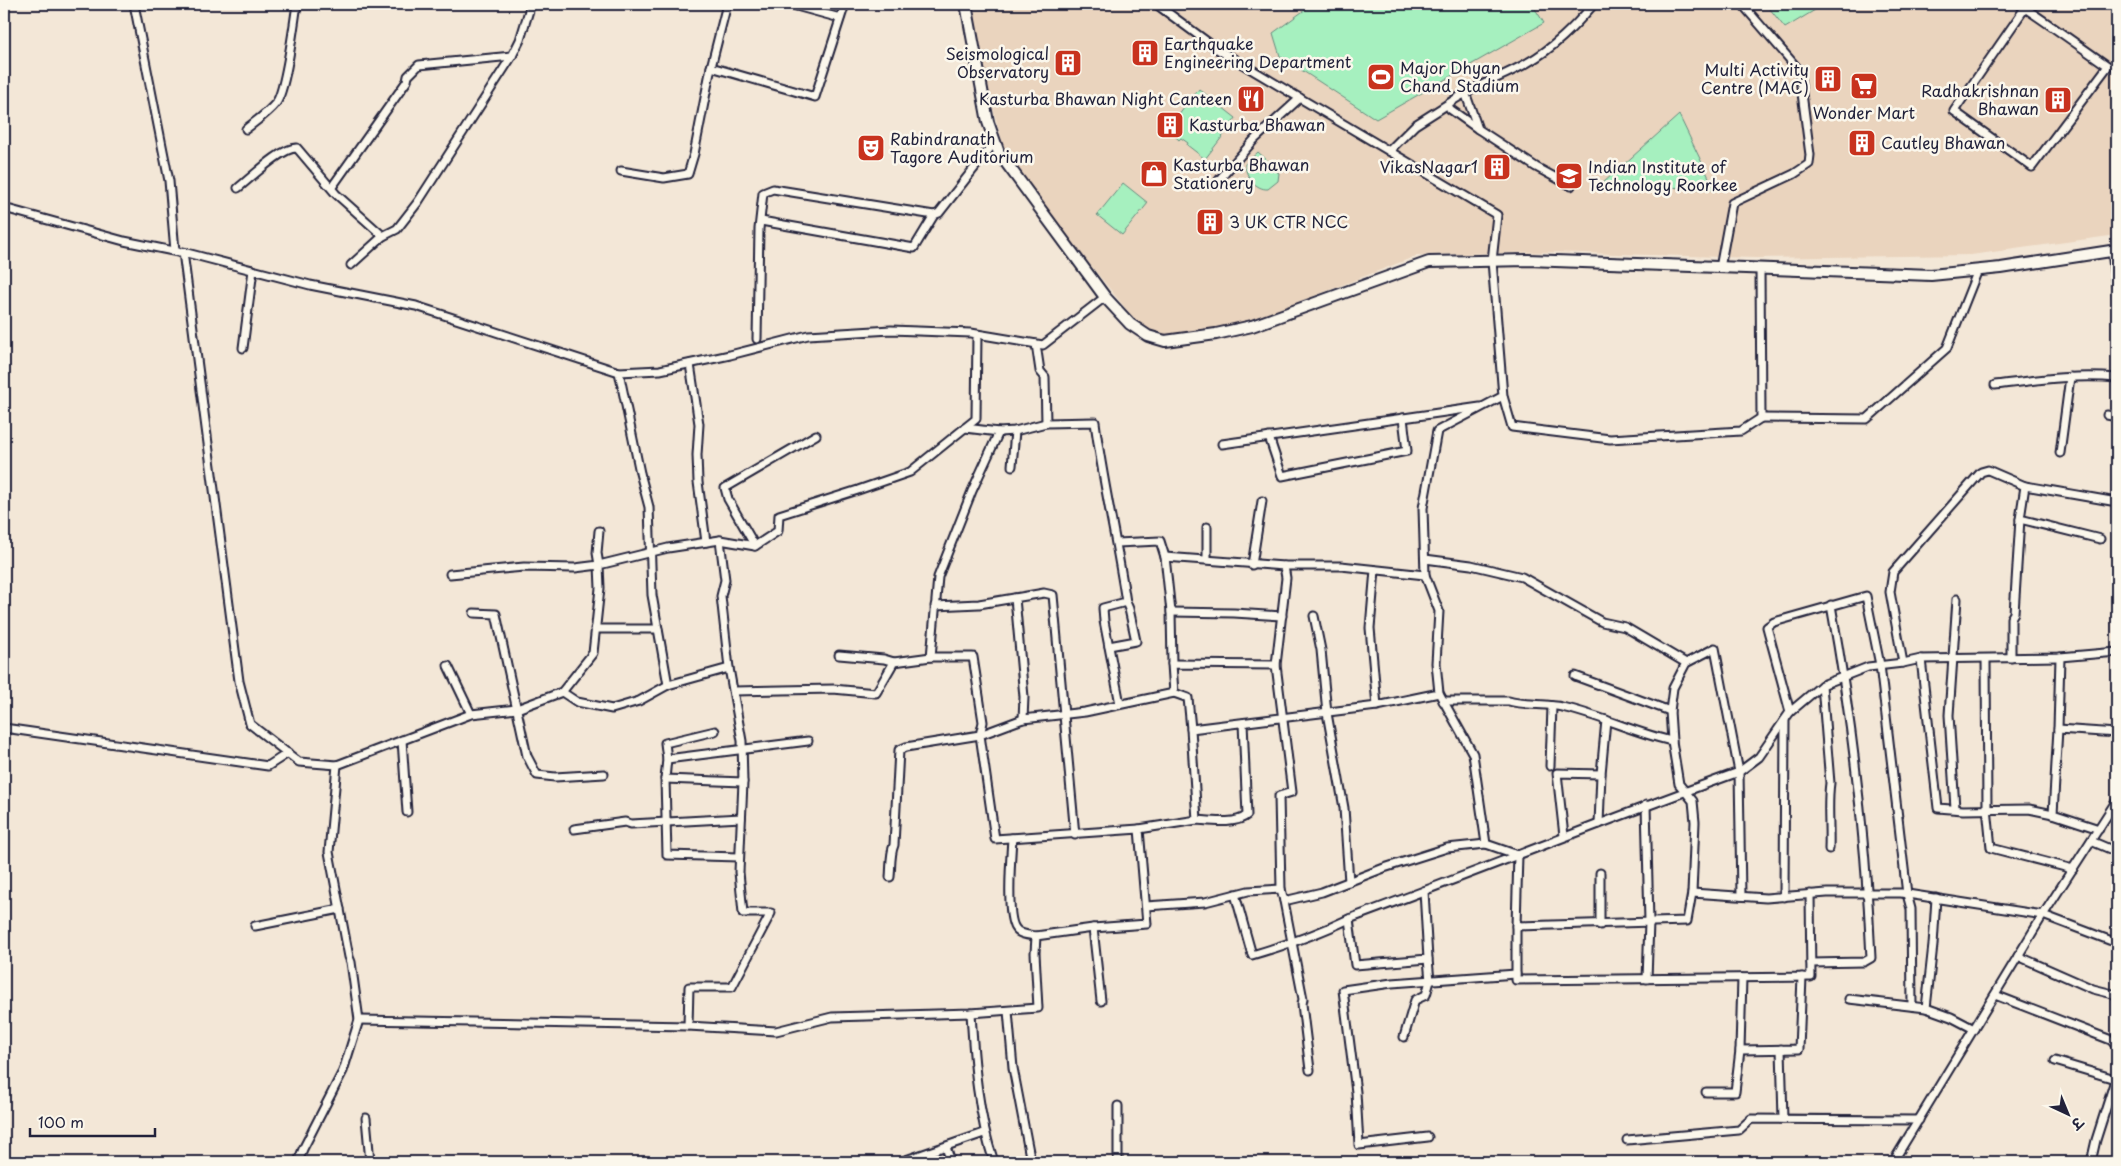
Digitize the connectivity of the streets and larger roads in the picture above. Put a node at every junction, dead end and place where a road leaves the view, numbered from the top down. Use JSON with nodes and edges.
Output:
{"nodes":[{"id":1,"x":134,"y":4,"type":"edge"},
{"id":2,"x":297,"y":4,"type":"edge"},
{"id":3,"x":531,"y":4,"type":"edge"},
{"id":4,"x":727,"y":4,"type":"edge"},
{"id":5,"x":789,"y":4,"type":"edge"},
{"id":6,"x":845,"y":4,"type":"edge"},
{"id":7,"x":966,"y":4,"type":"edge"},
{"id":8,"x":1594,"y":4,"type":"edge"},
{"id":9,"x":1742,"y":4,"type":"edge"},
{"id":10,"x":1159,"y":5,"type":"edge"},
{"id":11,"x":2022,"y":6,"type":"edge"},
{"id":12,"x":840,"y":18,"type":"junction"},
{"id":13,"x":512,"y":56,"type":"junction"},
{"id":14,"x":711,"y":67,"type":"junction"},
{"id":15,"x":1465,"y":92,"type":"junction"},
{"id":16,"x":1300,"y":98,"type":"junction"},
{"id":17,"x":1448,"y":104,"type":"junction"},
{"id":18,"x":246,"y":129,"type":"dead end"},
{"id":19,"x":1478,"y":129,"type":"junction"},
{"id":20,"x":994,"y":143,"type":"junction"},
{"id":21,"x":1390,"y":151,"type":"junction"},
{"id":22,"x":621,"y":171,"type":"dead end"},
{"id":23,"x":1219,"y":180,"type":"dead end"},
{"id":24,"x":1571,"y":186,"type":"dead end"},
{"id":25,"x":332,"y":187,"type":"junction"},
{"id":26,"x":238,"y":188,"type":"dead end"},
{"id":27,"x":4,"y":208,"type":"edge"},
{"id":28,"x":934,"y":215,"type":"junction"},
{"id":29,"x":761,"y":221,"type":"junction"},
{"id":30,"x":383,"y":236,"type":"junction"},
{"id":31,"x":175,"y":251,"type":"junction"},
{"id":32,"x":2114,"y":251,"type":"edge"},
{"id":33,"x":183,"y":252,"type":"junction"},
{"id":34,"x":1492,"y":261,"type":"junction"},
{"id":35,"x":351,"y":265,"type":"dead end"},
{"id":36,"x":1720,"y":268,"type":"junction"},
{"id":37,"x":1760,"y":269,"type":"junction"},
{"id":38,"x":253,"y":270,"type":"junction"},
{"id":39,"x":1978,"y":270,"type":"junction"},
{"id":40,"x":2117,"y":294,"type":"edge"},
{"id":41,"x":1105,"y":297,"type":"junction"},
{"id":42,"x":977,"y":334,"type":"junction"},
{"id":43,"x":757,"y":339,"type":"dead end"},
{"id":44,"x":1036,"y":344,"type":"junction"},
{"id":45,"x":243,"y":348,"type":"dead end"},
{"id":46,"x":690,"y":364,"type":"junction"},
{"id":47,"x":620,"y":372,"type":"junction"},
{"id":48,"x":2070,"y":377,"type":"junction"},
{"id":49,"x":2117,"y":378,"type":"edge"},
{"id":50,"x":1995,"y":386,"type":"dead end"},
{"id":51,"x":1503,"y":396,"type":"junction"},
{"id":52,"x":1486,"y":406,"type":"junction"},
{"id":53,"x":2107,"y":415,"type":"dead end"},
{"id":54,"x":2117,"y":417,"type":"edge"},
{"id":55,"x":1403,"y":418,"type":"junction"},
{"id":56,"x":1761,"y":418,"type":"junction"},
{"id":57,"x":1046,"y":423,"type":"junction"},
{"id":58,"x":965,"y":428,"type":"junction"},
{"id":59,"x":1014,"y":431,"type":"junction"},
{"id":60,"x":998,"y":432,"type":"junction"},
{"id":61,"x":816,"y":435,"type":"dead end"},
{"id":62,"x":1269,"y":437,"type":"junction"},
{"id":63,"x":1222,"y":444,"type":"dead end"},
{"id":64,"x":2060,"y":453,"type":"dead end"},
{"id":65,"x":1012,"y":466,"type":"dead end"},
{"id":66,"x":2025,"y":486,"type":"junction"},
{"id":67,"x":1262,"y":501,"type":"dead end"},
{"id":68,"x":2117,"y":502,"type":"edge"},
{"id":69,"x":2020,"y":519,"type":"junction"},
{"id":70,"x":1207,"y":527,"type":"dead end"},
{"id":71,"x":599,"y":531,"type":"dead end"},
{"id":72,"x":2100,"y":539,"type":"dead end"},
{"id":73,"x":720,"y":540,"type":"junction"},
{"id":74,"x":706,"y":542,"type":"junction"},
{"id":75,"x":1117,"y":543,"type":"junction"},
{"id":76,"x":755,"y":546,"type":"junction"},
{"id":77,"x":651,"y":552,"type":"junction"},
{"id":78,"x":1165,"y":557,"type":"junction"},
{"id":79,"x":1425,"y":558,"type":"junction"},
{"id":80,"x":1207,"y":559,"type":"junction"},
{"id":81,"x":599,"y":565,"type":"junction"},
{"id":82,"x":1252,"y":565,"type":"junction"},
{"id":83,"x":1284,"y":566,"type":"junction"},
{"id":84,"x":1374,"y":570,"type":"junction"},
{"id":85,"x":450,"y":574,"type":"dead end"},
{"id":86,"x":1426,"y":575,"type":"junction"},
{"id":87,"x":1015,"y":598,"type":"junction"},
{"id":88,"x":1957,"y":599,"type":"dead end"},
{"id":89,"x":1126,"y":602,"type":"junction"},
{"id":90,"x":1830,"y":605,"type":"junction"},
{"id":91,"x":935,"y":606,"type":"junction"},
{"id":92,"x":1170,"y":612,"type":"junction"},
{"id":93,"x":474,"y":613,"type":"dead end"},
{"id":94,"x":1282,"y":616,"type":"junction"},
{"id":95,"x":1314,"y":616,"type":"dead end"},
{"id":96,"x":595,"y":629,"type":"junction"},
{"id":97,"x":658,"y":629,"type":"junction"},
{"id":98,"x":1109,"y":646,"type":"junction"},
{"id":99,"x":2117,"y":652,"type":"edge"},
{"id":100,"x":839,"y":655,"type":"dead end"},
{"id":101,"x":931,"y":657,"type":"junction"},
{"id":102,"x":2060,"y":657,"type":"junction"},
{"id":103,"x":2011,"y":658,"type":"junction"},
{"id":104,"x":1921,"y":659,"type":"junction"},
{"id":105,"x":1952,"y":659,"type":"junction"},
{"id":106,"x":1986,"y":659,"type":"junction"},
{"id":107,"x":894,"y":662,"type":"junction"},
{"id":108,"x":1686,"y":663,"type":"junction"},
{"id":109,"x":1903,"y":663,"type":"junction"},
{"id":110,"x":1172,"y":664,"type":"junction"},
{"id":111,"x":1276,"y":665,"type":"junction"},
{"id":112,"x":1880,"y":665,"type":"junction"},
{"id":113,"x":448,"y":666,"type":"dead end"},
{"id":114,"x":729,"y":668,"type":"junction"},
{"id":115,"x":1575,"y":676,"type":"dead end"},
{"id":116,"x":1844,"y":676,"type":"junction"},
{"id":117,"x":668,"y":685,"type":"junction"},
{"id":118,"x":1822,"y":685,"type":"junction"},
{"id":119,"x":734,"y":691,"type":"junction"},
{"id":120,"x":562,"y":692,"type":"junction"},
{"id":121,"x":1174,"y":693,"type":"junction"},
{"id":122,"x":1438,"y":694,"type":"junction"},
{"id":123,"x":1442,"y":701,"type":"junction"},
{"id":124,"x":1120,"y":704,"type":"junction"},
{"id":125,"x":1377,"y":706,"type":"junction"},
{"id":126,"x":1552,"y":706,"type":"junction"},
{"id":127,"x":517,"y":709,"type":"junction"},
{"id":128,"x":1670,"y":711,"type":"junction"},
{"id":129,"x":1327,"y":712,"type":"junction"},
{"id":130,"x":1790,"y":712,"type":"junction"},
{"id":131,"x":471,"y":714,"type":"junction"},
{"id":132,"x":1063,"y":715,"type":"junction"},
{"id":133,"x":1282,"y":718,"type":"junction"},
{"id":134,"x":1023,"y":719,"type":"junction"},
{"id":135,"x":1606,"y":720,"type":"junction"},
{"id":136,"x":1785,"y":720,"type":"junction"},
{"id":137,"x":1243,"y":723,"type":"junction"},
{"id":138,"x":4,"y":728,"type":"edge"},
{"id":139,"x":1191,"y":729,"type":"junction"},
{"id":140,"x":2058,"y":729,"type":"junction"},
{"id":141,"x":715,"y":731,"type":"dead end"},
{"id":142,"x":2117,"y":733,"type":"edge"},
{"id":143,"x":980,"y":735,"type":"junction"},
{"id":144,"x":402,"y":740,"type":"junction"},
{"id":145,"x":1672,"y":741,"type":"junction"},
{"id":146,"x":808,"y":742,"type":"dead end"},
{"id":147,"x":743,"y":750,"type":"junction"},
{"id":148,"x":288,"y":753,"type":"junction"},
{"id":149,"x":667,"y":758,"type":"junction"},
{"id":150,"x":337,"y":765,"type":"junction"},
{"id":151,"x":1550,"y":766,"type":"dead end"},
{"id":152,"x":1740,"y":772,"type":"junction"},
{"id":153,"x":604,"y":774,"type":"dead end"},
{"id":154,"x":1600,"y":774,"type":"junction"},
{"id":155,"x":665,"y":779,"type":"junction"},
{"id":156,"x":743,"y":782,"type":"junction"},
{"id":157,"x":1686,"y":791,"type":"junction"},
{"id":158,"x":2117,"y":800,"type":"edge"},
{"id":159,"x":1646,"y":805,"type":"junction"},
{"id":160,"x":1955,"y":808,"type":"junction"},
{"id":161,"x":1987,"y":808,"type":"junction"},
{"id":162,"x":407,"y":812,"type":"dead end"},
{"id":163,"x":2053,"y":814,"type":"junction"},
{"id":164,"x":741,"y":818,"type":"junction"},
{"id":165,"x":1197,"y":820,"type":"junction"},
{"id":166,"x":666,"y":822,"type":"junction"},
{"id":167,"x":1600,"y":824,"type":"junction"},
{"id":168,"x":574,"y":829,"type":"dead end"},
{"id":169,"x":1139,"y":829,"type":"junction"},
{"id":170,"x":2099,"y":829,"type":"junction"},
{"id":171,"x":1075,"y":835,"type":"junction"},
{"id":172,"x":1564,"y":836,"type":"junction"},
{"id":173,"x":1012,"y":838,"type":"junction"},
{"id":174,"x":2091,"y":841,"type":"junction"},
{"id":175,"x":1486,"y":844,"type":"junction"},
{"id":176,"x":1829,"y":849,"type":"dead end"},
{"id":177,"x":2117,"y":852,"type":"edge"},
{"id":178,"x":1518,"y":855,"type":"junction"},
{"id":179,"x":740,"y":857,"type":"junction"},
{"id":180,"x":2073,"y":869,"type":"junction"},
{"id":181,"x":1600,"y":873,"type":"dead end"},
{"id":182,"x":890,"y":877,"type":"dead end"},
{"id":183,"x":1349,"y":882,"type":"junction"},
{"id":184,"x":1281,"y":888,"type":"junction"},
{"id":185,"x":1424,"y":891,"type":"junction"},
{"id":186,"x":1692,"y":893,"type":"junction"},
{"id":187,"x":1868,"y":893,"type":"junction"},
{"id":188,"x":1235,"y":894,"type":"junction"},
{"id":189,"x":1810,"y":894,"type":"junction"},
{"id":190,"x":1907,"y":894,"type":"junction"},
{"id":191,"x":1741,"y":896,"type":"junction"},
{"id":192,"x":1784,"y":897,"type":"junction"},
{"id":193,"x":1936,"y":898,"type":"junction"},
{"id":194,"x":1284,"y":901,"type":"junction"},
{"id":195,"x":1146,"y":906,"type":"junction"},
{"id":196,"x":340,"y":909,"type":"junction"},
{"id":197,"x":2043,"y":915,"type":"junction"},
{"id":198,"x":1348,"y":919,"type":"junction"},
{"id":199,"x":1649,"y":922,"type":"junction"},
{"id":200,"x":1600,"y":925,"type":"junction"},
{"id":201,"x":255,"y":926,"type":"dead end"},
{"id":202,"x":1516,"y":926,"type":"junction"},
{"id":203,"x":1093,"y":928,"type":"junction"},
{"id":204,"x":1036,"y":936,"type":"junction"},
{"id":205,"x":1292,"y":942,"type":"junction"},
{"id":206,"x":2117,"y":944,"type":"edge"},
{"id":207,"x":2018,"y":956,"type":"junction"},
{"id":208,"x":1428,"y":959,"type":"junction"},
{"id":209,"x":1811,"y":963,"type":"junction"},
{"id":210,"x":1516,"y":974,"type":"junction"},
{"id":211,"x":1802,"y":977,"type":"junction"},
{"id":212,"x":1742,"y":978,"type":"junction"},
{"id":213,"x":1647,"y":979,"type":"junction"},
{"id":214,"x":1430,"y":981,"type":"junction"},
{"id":215,"x":1995,"y":995,"type":"junction"},
{"id":216,"x":2117,"y":995,"type":"edge"},
{"id":217,"x":1849,"y":999,"type":"dead end"},
{"id":218,"x":1101,"y":1001,"type":"dead end"},
{"id":219,"x":1912,"y":1006,"type":"junction"},
{"id":220,"x":1926,"y":1008,"type":"junction"},
{"id":221,"x":1008,"y":1011,"type":"junction"},
{"id":222,"x":971,"y":1013,"type":"junction"},
{"id":223,"x":359,"y":1020,"type":"junction"},
{"id":224,"x":688,"y":1026,"type":"junction"},
{"id":225,"x":1974,"y":1029,"type":"junction"},
{"id":226,"x":1404,"y":1036,"type":"dead end"},
{"id":227,"x":2117,"y":1047,"type":"edge"},
{"id":228,"x":1781,"y":1049,"type":"junction"},
{"id":229,"x":1740,"y":1050,"type":"junction"},
{"id":230,"x":2055,"y":1061,"type":"dead end"},
{"id":231,"x":1310,"y":1070,"type":"dead end"},
{"id":232,"x":2116,"y":1076,"type":"edge"},
{"id":233,"x":1706,"y":1092,"type":"dead end"},
{"id":234,"x":2114,"y":1096,"type":"edge"},
{"id":235,"x":1118,"y":1106,"type":"dead end"},
{"id":236,"x":366,"y":1118,"type":"dead end"},
{"id":237,"x":1782,"y":1119,"type":"junction"},
{"id":238,"x":1919,"y":1120,"type":"junction"},
{"id":239,"x":984,"y":1133,"type":"junction"},
{"id":240,"x":1428,"y":1137,"type":"dead end"},
{"id":241,"x":1628,"y":1140,"type":"dead end"},
{"id":242,"x":946,"y":1147,"type":"junction"},
{"id":243,"x":298,"y":1162,"type":"edge"},
{"id":244,"x":370,"y":1162,"type":"edge"},
{"id":245,"x":904,"y":1162,"type":"edge"},
{"id":246,"x":951,"y":1162,"type":"edge"},
{"id":247,"x":994,"y":1162,"type":"edge"},
{"id":248,"x":1030,"y":1162,"type":"edge"},
{"id":249,"x":1118,"y":1162,"type":"edge"},
{"id":250,"x":1893,"y":1162,"type":"edge"},
{"id":251,"x":2091,"y":1162,"type":"edge"}],
"edges":[{"from":1,"to":31,"type":"street"},
{"from":2,"to":18,"type":"street"},
{"from":3,"to":13,"type":"street"},
{"from":4,"to":14,"type":"street"},
{"from":5,"to":12,"type":"street"},
{"from":6,"to":12,"type":"street"},
{"from":7,"to":20,"type":"street"},
{"from":8,"to":15,"type":"street"},
{"from":9,"to":36,"type":"street"},
{"from":10,"to":16,"type":"street"},
{"from":11,"to":11,"type":"street"},
{"from":12,"to":14,"type":"street"},
{"from":13,"to":25,"type":"street"},
{"from":13,"to":30,"type":"street"},
{"from":14,"to":22,"type":"street"},
{"from":15,"to":17,"type":"street"},
{"from":15,"to":19,"type":"street"},
{"from":16,"to":21,"type":"street"},
{"from":16,"to":23,"type":"street"},
{"from":17,"to":19,"type":"street"},
{"from":17,"to":21,"type":"street"},
{"from":19,"to":24,"type":"street"},
{"from":20,"to":28,"type":"street"},
{"from":20,"to":41,"type":"street"},
{"from":21,"to":34,"type":"street"},
{"from":25,"to":26,"type":"street"},
{"from":25,"to":30,"type":"street"},
{"from":27,"to":31,"type":"street"},
{"from":28,"to":29,"type":"street"},
{"from":28,"to":29,"type":"street"},
{"from":29,"to":43,"type":"street"},
{"from":30,"to":35,"type":"street"},
{"from":31,"to":33,"type":"street"},
{"from":32,"to":39,"type":"street"},
{"from":32,"to":40,"type":"street"},
{"from":33,"to":38,"type":"street"},
{"from":33,"to":148,"type":"street"},
{"from":34,"to":36,"type":"street"},
{"from":34,"to":41,"type":"street"},
{"from":34,"to":51,"type":"street"},
{"from":36,"to":37,"type":"street"},
{"from":37,"to":39,"type":"street"},
{"from":37,"to":56,"type":"street"},
{"from":38,"to":45,"type":"street"},
{"from":38,"to":47,"type":"street"},
{"from":39,"to":56,"type":"street"},
{"from":41,"to":44,"type":"street"},
{"from":42,"to":44,"type":"street"},
{"from":42,"to":46,"type":"street"},
{"from":42,"to":58,"type":"street"},
{"from":44,"to":57,"type":"street"},
{"from":46,"to":47,"type":"street"},
{"from":46,"to":74,"type":"street"},
{"from":47,"to":77,"type":"street"},
{"from":48,"to":49,"type":"street"},
{"from":48,"to":50,"type":"street"},
{"from":48,"to":64,"type":"street"},
{"from":51,"to":52,"type":"street"},
{"from":51,"to":56,"type":"street"},
{"from":52,"to":55,"type":"street"},
{"from":52,"to":79,"type":"street"},
{"from":53,"to":54,"type":"street"},
{"from":55,"to":62,"type":"street"},
{"from":55,"to":62,"type":"street"},
{"from":57,"to":59,"type":"street"},
{"from":57,"to":75,"type":"street"},
{"from":58,"to":60,"type":"street"},
{"from":58,"to":76,"type":"street"},
{"from":59,"to":60,"type":"street"},
{"from":59,"to":65,"type":"street"},
{"from":60,"to":91,"type":"street"},
{"from":61,"to":76,"type":"street"},
{"from":62,"to":63,"type":"street"},
{"from":66,"to":68,"type":"street"},
{"from":66,"to":69,"type":"street"},
{"from":66,"to":109,"type":"street"},
{"from":67,"to":82,"type":"street"},
{"from":69,"to":72,"type":"street"},
{"from":69,"to":103,"type":"street"},
{"from":70,"to":80,"type":"street"},
{"from":71,"to":81,"type":"street"},
{"from":73,"to":74,"type":"street"},
{"from":73,"to":76,"type":"street"},
{"from":73,"to":114,"type":"street"},
{"from":74,"to":77,"type":"street"},
{"from":75,"to":78,"type":"street"},
{"from":75,"to":89,"type":"street"},
{"from":77,"to":81,"type":"street"},
{"from":77,"to":97,"type":"street"},
{"from":78,"to":80,"type":"street"},
{"from":78,"to":92,"type":"street"},
{"from":79,"to":86,"type":"street"},
{"from":79,"to":108,"type":"street"},
{"from":80,"to":82,"type":"street"},
{"from":81,"to":85,"type":"street"},
{"from":81,"to":96,"type":"street"},
{"from":82,"to":83,"type":"street"},
{"from":83,"to":84,"type":"street"},
{"from":83,"to":94,"type":"street"},
{"from":84,"to":86,"type":"street"},
{"from":84,"to":125,"type":"street"},
{"from":86,"to":122,"type":"street"},
{"from":87,"to":91,"type":"street"},
{"from":87,"to":132,"type":"street"},
{"from":87,"to":134,"type":"street"},
{"from":88,"to":105,"type":"street"},
{"from":89,"to":98,"type":"street"},
{"from":89,"to":98,"type":"street"},
{"from":90,"to":112,"type":"street"},
{"from":90,"to":116,"type":"street"},
{"from":90,"to":130,"type":"street"},
{"from":91,"to":101,"type":"street"},
{"from":92,"to":94,"type":"street"},
{"from":92,"to":110,"type":"street"},
{"from":93,"to":127,"type":"street"},
{"from":94,"to":111,"type":"street"},
{"from":95,"to":129,"type":"street"},
{"from":96,"to":97,"type":"street"},
{"from":96,"to":120,"type":"street"},
{"from":97,"to":117,"type":"street"},
{"from":98,"to":124,"type":"street"},
{"from":99,"to":102,"type":"street"},
{"from":100,"to":107,"type":"street"},
{"from":101,"to":107,"type":"street"},
{"from":101,"to":143,"type":"street"},
{"from":102,"to":103,"type":"street"},
{"from":102,"to":140,"type":"street"},
{"from":103,"to":106,"type":"street"},
{"from":104,"to":105,"type":"street"},
{"from":104,"to":109,"type":"street"},
{"from":104,"to":160,"type":"street"},
{"from":105,"to":106,"type":"street"},
{"from":105,"to":160,"type":"street"},
{"from":106,"to":161,"type":"street"},
{"from":107,"to":119,"type":"street"},
{"from":108,"to":128,"type":"street"},
{"from":108,"to":152,"type":"street"},
{"from":109,"to":112,"type":"street"},
{"from":110,"to":111,"type":"street"},
{"from":110,"to":121,"type":"street"},
{"from":111,"to":133,"type":"street"},
{"from":112,"to":116,"type":"street"},
{"from":112,"to":190,"type":"street"},
{"from":113,"to":131,"type":"street"},
{"from":114,"to":117,"type":"street"},
{"from":114,"to":119,"type":"street"},
{"from":115,"to":128,"type":"street"},
{"from":116,"to":118,"type":"street"},
{"from":116,"to":187,"type":"street"},
{"from":117,"to":120,"type":"street"},
{"from":118,"to":130,"type":"street"},
{"from":118,"to":176,"type":"street"},
{"from":119,"to":147,"type":"street"},
{"from":120,"to":127,"type":"street"},
{"from":121,"to":124,"type":"street"},
{"from":121,"to":139,"type":"street"},
{"from":122,"to":123,"type":"street"},
{"from":122,"to":125,"type":"street"},
{"from":123,"to":126,"type":"street"},
{"from":123,"to":175,"type":"street"},
{"from":124,"to":132,"type":"street"},
{"from":125,"to":129,"type":"street"},
{"from":126,"to":135,"type":"street"},
{"from":126,"to":151,"type":"street"},
{"from":127,"to":131,"type":"street"},
{"from":127,"to":153,"type":"street"},
{"from":128,"to":145,"type":"street"},
{"from":129,"to":133,"type":"street"},
{"from":129,"to":183,"type":"street"},
{"from":130,"to":136,"type":"street"},
{"from":131,"to":144,"type":"street"},
{"from":132,"to":134,"type":"street"},
{"from":132,"to":171,"type":"street"},
{"from":133,"to":137,"type":"street"},
{"from":133,"to":184,"type":"street"},
{"from":134,"to":143,"type":"street"},
{"from":135,"to":145,"type":"street"},
{"from":135,"to":154,"type":"street"},
{"from":136,"to":152,"type":"street"},
{"from":136,"to":192,"type":"street"},
{"from":137,"to":139,"type":"street"},
{"from":137,"to":165,"type":"street"},
{"from":138,"to":148,"type":"street"},
{"from":139,"to":165,"type":"street"},
{"from":140,"to":142,"type":"street"},
{"from":140,"to":163,"type":"street"},
{"from":141,"to":149,"type":"street"},
{"from":143,"to":173,"type":"street"},
{"from":143,"to":182,"type":"street"},
{"from":144,"to":150,"type":"street"},
{"from":144,"to":162,"type":"street"},
{"from":145,"to":157,"type":"street"},
{"from":146,"to":147,"type":"street"},
{"from":147,"to":149,"type":"street"},
{"from":147,"to":156,"type":"street"},
{"from":148,"to":150,"type":"street"},
{"from":149,"to":155,"type":"street"},
{"from":150,"to":196,"type":"street"},
{"from":152,"to":157,"type":"street"},
{"from":152,"to":191,"type":"street"},
{"from":154,"to":167,"type":"street"},
{"from":154,"to":172,"type":"street"},
{"from":155,"to":156,"type":"street"},
{"from":155,"to":166,"type":"street"},
{"from":156,"to":164,"type":"street"},
{"from":157,"to":159,"type":"street"},
{"from":157,"to":186,"type":"street"},
{"from":158,"to":170,"type":"street"},
{"from":159,"to":167,"type":"street"},
{"from":159,"to":199,"type":"street"},
{"from":160,"to":161,"type":"street"},
{"from":161,"to":163,"type":"street"},
{"from":161,"to":180,"type":"street"},
{"from":163,"to":170,"type":"street"},
{"from":164,"to":166,"type":"street"},
{"from":164,"to":179,"type":"street"},
{"from":165,"to":169,"type":"street"},
{"from":166,"to":168,"type":"street"},
{"from":166,"to":179,"type":"street"},
{"from":167,"to":172,"type":"street"},
{"from":169,"to":171,"type":"street"},
{"from":169,"to":195,"type":"street"},
{"from":170,"to":174,"type":"street"},
{"from":171,"to":173,"type":"street"},
{"from":172,"to":178,"type":"street"},
{"from":173,"to":204,"type":"street"},
{"from":174,"to":177,"type":"street"},
{"from":174,"to":180,"type":"street"},
{"from":175,"to":178,"type":"street"},
{"from":175,"to":183,"type":"street"},
{"from":178,"to":185,"type":"street"},
{"from":178,"to":202,"type":"street"},
{"from":179,"to":224,"type":"street"},
{"from":180,"to":197,"type":"street"},
{"from":181,"to":200,"type":"street"},
{"from":183,"to":194,"type":"street"},
{"from":184,"to":188,"type":"street"},
{"from":184,"to":194,"type":"street"},
{"from":185,"to":198,"type":"street"},
{"from":185,"to":208,"type":"street"},
{"from":186,"to":191,"type":"street"},
{"from":186,"to":199,"type":"street"},
{"from":187,"to":189,"type":"street"},
{"from":187,"to":190,"type":"street"},
{"from":187,"to":209,"type":"street"},
{"from":188,"to":195,"type":"street"},
{"from":188,"to":205,"type":"street"},
{"from":189,"to":192,"type":"street"},
{"from":189,"to":209,"type":"street"},
{"from":190,"to":193,"type":"street"},
{"from":190,"to":219,"type":"street"},
{"from":191,"to":192,"type":"street"},
{"from":193,"to":197,"type":"street"},
{"from":193,"to":220,"type":"street"},
{"from":194,"to":205,"type":"street"},
{"from":195,"to":203,"type":"street"},
{"from":196,"to":201,"type":"street"},
{"from":196,"to":223,"type":"street"},
{"from":197,"to":206,"type":"street"},
{"from":197,"to":207,"type":"street"},
{"from":198,"to":205,"type":"street"},
{"from":198,"to":208,"type":"street"},
{"from":199,"to":200,"type":"street"},
{"from":199,"to":213,"type":"street"},
{"from":200,"to":202,"type":"street"},
{"from":202,"to":210,"type":"street"},
{"from":203,"to":204,"type":"street"},
{"from":203,"to":218,"type":"street"},
{"from":204,"to":221,"type":"street"},
{"from":205,"to":231,"type":"street"},
{"from":207,"to":215,"type":"street"},
{"from":207,"to":216,"type":"street"},
{"from":208,"to":214,"type":"street"},
{"from":209,"to":211,"type":"street"},
{"from":210,"to":213,"type":"street"},
{"from":210,"to":214,"type":"street"},
{"from":211,"to":212,"type":"street"},
{"from":211,"to":228,"type":"street"},
{"from":212,"to":213,"type":"street"},
{"from":212,"to":229,"type":"street"},
{"from":214,"to":226,"type":"street"},
{"from":214,"to":240,"type":"street"},
{"from":215,"to":225,"type":"street"},
{"from":215,"to":227,"type":"street"},
{"from":217,"to":219,"type":"street"},
{"from":219,"to":220,"type":"street"},
{"from":220,"to":225,"type":"street"},
{"from":221,"to":222,"type":"street"},
{"from":221,"to":248,"type":"street"},
{"from":222,"to":224,"type":"street"},
{"from":222,"to":239,"type":"street"},
{"from":223,"to":224,"type":"street"},
{"from":223,"to":243,"type":"street"},
{"from":225,"to":238,"type":"street"},
{"from":228,"to":229,"type":"street"},
{"from":228,"to":237,"type":"street"},
{"from":229,"to":233,"type":"street"},
{"from":230,"to":232,"type":"street"},
{"from":232,"to":234,"type":"street"},
{"from":234,"to":251,"type":"street"},
{"from":235,"to":249,"type":"street"},
{"from":236,"to":244,"type":"street"},
{"from":237,"to":238,"type":"street"},
{"from":237,"to":241,"type":"street"},
{"from":238,"to":250,"type":"street"},
{"from":239,"to":242,"type":"street"},
{"from":239,"to":247,"type":"street"},
{"from":242,"to":245,"type":"street"},
{"from":242,"to":246,"type":"street"}]}
